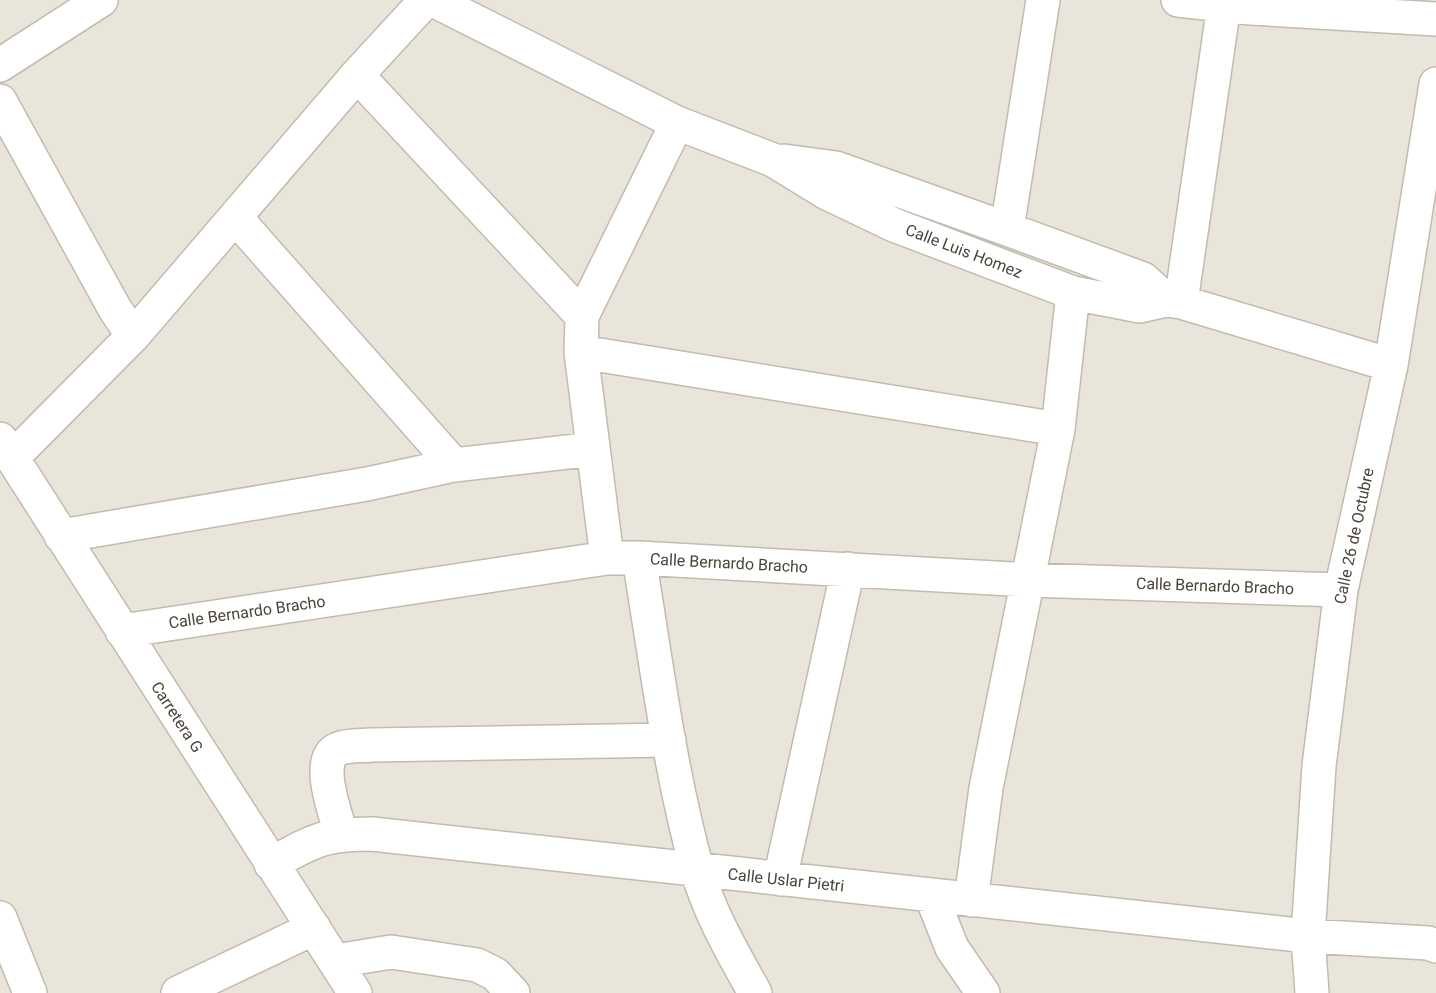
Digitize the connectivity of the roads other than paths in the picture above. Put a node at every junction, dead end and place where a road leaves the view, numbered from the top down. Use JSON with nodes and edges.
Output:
{"nodes":[{"id":1,"x":101,"y":0,"type":"edge"},
{"id":2,"x":426,"y":0,"type":"edge"},
{"id":3,"x":433,"y":0,"type":"edge"},
{"id":4,"x":1043,"y":0,"type":"edge"},
{"id":5,"x":1178,"y":0,"type":"edge"},
{"id":6,"x":1243,"y":4,"type":"edge"},
{"id":7,"x":1436,"y":19,"type":"edge"},
{"id":8,"x":0,"y":65,"type":"edge"},
{"id":9,"x":357,"y":75,"type":"junction"},
{"id":10,"x":1436,"y":84,"type":"edge"},
{"id":11,"x":0,"y":101,"type":"edge"},
{"id":12,"x":677,"y":123,"type":"junction"},
{"id":13,"x":773,"y":160,"type":"junction"},
{"id":14,"x":236,"y":217,"type":"junction"},
{"id":15,"x":1007,"y":229,"type":"junction"},
{"id":16,"x":1073,"y":293,"type":"junction"},
{"id":17,"x":1174,"y":301,"type":"junction"},
{"id":18,"x":582,"y":316,"type":"junction"},
{"id":19,"x":134,"y":336,"type":"junction"},
{"id":20,"x":582,"y":352,"type":"junction"},
{"id":21,"x":1391,"y":365,"type":"junction"},
{"id":22,"x":1058,"y":429,"type":"junction"},
{"id":23,"x":6,"y":449,"type":"edge"},
{"id":24,"x":594,"y":449,"type":"junction"},
{"id":25,"x":454,"y":465,"type":"junction"},
{"id":26,"x":61,"y":536,"type":"junction"},
{"id":27,"x":607,"y":558,"type":"junction"},
{"id":28,"x":639,"y":558,"type":"junction"},
{"id":29,"x":848,"y":569,"type":"junction"},
{"id":30,"x":1029,"y":580,"type":"junction"},
{"id":31,"x":1341,"y":591,"type":"junction"},
{"id":32,"x":122,"y":631,"type":"junction"},
{"id":33,"x":669,"y":740,"type":"junction"},
{"id":34,"x":341,"y":834,"type":"junction"},
{"id":35,"x":271,"y":864,"type":"junction"},
{"id":36,"x":697,"y":870,"type":"junction"},
{"id":37,"x":780,"y":879,"type":"junction"},
{"id":38,"x":931,"y":896,"type":"junction"},
{"id":39,"x":971,"y":900,"type":"junction"},
{"id":40,"x":0,"y":918,"type":"edge"},
{"id":41,"x":314,"y":928,"type":"junction"},
{"id":42,"x":1308,"y":936,"type":"junction"},
{"id":43,"x":1436,"y":946,"type":"edge"},
{"id":44,"x":336,"y":961,"type":"junction"},
{"id":45,"x":30,"y":993,"type":"edge"},
{"id":46,"x":178,"y":993,"type":"edge"},
{"id":47,"x":355,"y":993,"type":"edge"},
{"id":48,"x":513,"y":993,"type":"edge"},
{"id":49,"x":755,"y":993,"type":"edge"},
{"id":50,"x":983,"y":993,"type":"edge"},
{"id":51,"x":1312,"y":993,"type":"edge"}],
"edges":[{"from":1,"to":8,"type":"street"},
{"from":2,"to":9,"type":"street"},
{"from":3,"to":12,"type":"street","name":"Calle Luis Homez"},
{"from":4,"to":15,"type":"street"},
{"from":5,"to":6,"type":"street"},
{"from":6,"to":7,"type":"street"},
{"from":6,"to":17,"type":"street"},
{"from":9,"to":14,"type":"street"},
{"from":9,"to":18,"type":"street"},
{"from":10,"to":21,"type":"street","name":"Calle 26 de Octubre"},
{"from":11,"to":19,"type":"street"},
{"from":12,"to":13,"type":"street","name":"Calle Luis Homez"},
{"from":12,"to":18,"type":"street"},
{"from":13,"to":15,"type":"street","name":"Calle Luis Homez"},
{"from":13,"to":16,"type":"street","name":"Calle Luis Homez"},
{"from":14,"to":19,"type":"street"},
{"from":14,"to":25,"type":"street"},
{"from":15,"to":17,"type":"street","name":"Calle Luis Homez"},
{"from":16,"to":17,"type":"street","name":"Calle Luis Homez"},
{"from":16,"to":22,"type":"street"},
{"from":17,"to":21,"type":"street","name":"Calle Luis Homez"},
{"from":18,"to":20,"type":"street"},
{"from":19,"to":23,"type":"street"},
{"from":20,"to":22,"type":"street"},
{"from":20,"to":24,"type":"street"},
{"from":21,"to":31,"type":"street","name":"Calle 26 de Octubre"},
{"from":22,"to":30,"type":"street"},
{"from":23,"to":26,"type":"street","name":"Carretera G"},
{"from":24,"to":25,"type":"street"},
{"from":24,"to":27,"type":"street"},
{"from":25,"to":26,"type":"street"},
{"from":26,"to":32,"type":"street","name":"Carretera G"},
{"from":27,"to":28,"type":"street","name":"Calle Bernardo Bracho"},
{"from":27,"to":32,"type":"street","name":"Calle Bernardo Bracho"},
{"from":28,"to":29,"type":"street","name":"Calle Bernardo Bracho"},
{"from":28,"to":33,"type":"street"},
{"from":29,"to":30,"type":"street","name":"Calle Bernardo Bracho"},
{"from":29,"to":37,"type":"street"},
{"from":30,"to":31,"type":"street","name":"Calle Bernardo Bracho"},
{"from":30,"to":39,"type":"street"},
{"from":31,"to":42,"type":"street","name":"Calle 26 de Octubre"},
{"from":32,"to":35,"type":"street","name":"Carretera G"},
{"from":33,"to":34,"type":"street"},
{"from":33,"to":36,"type":"street"},
{"from":34,"to":35,"type":"street","name":"Calle Uslar Pietri"},
{"from":34,"to":36,"type":"street","name":"Calle Uslar Pietri"},
{"from":35,"to":41,"type":"street","name":"Carretera G"},
{"from":36,"to":37,"type":"street","name":"Calle Uslar Pietri"},
{"from":36,"to":49,"type":"street"},
{"from":37,"to":38,"type":"street","name":"Calle Uslar Pietri"},
{"from":38,"to":39,"type":"street","name":"Calle Uslar Pietri"},
{"from":38,"to":50,"type":"street"},
{"from":39,"to":42,"type":"street","name":"Calle Uslar Pietri"},
{"from":40,"to":45,"type":"street"},
{"from":41,"to":44,"type":"street","name":"Carretera G"},
{"from":41,"to":46,"type":"street"},
{"from":42,"to":43,"type":"street","name":"Calle Uslar Pietri"},
{"from":42,"to":51,"type":"street","name":"Calle 26 de Octubre"},
{"from":44,"to":47,"type":"street","name":"Carretera G"},
{"from":44,"to":48,"type":"street"}]}
